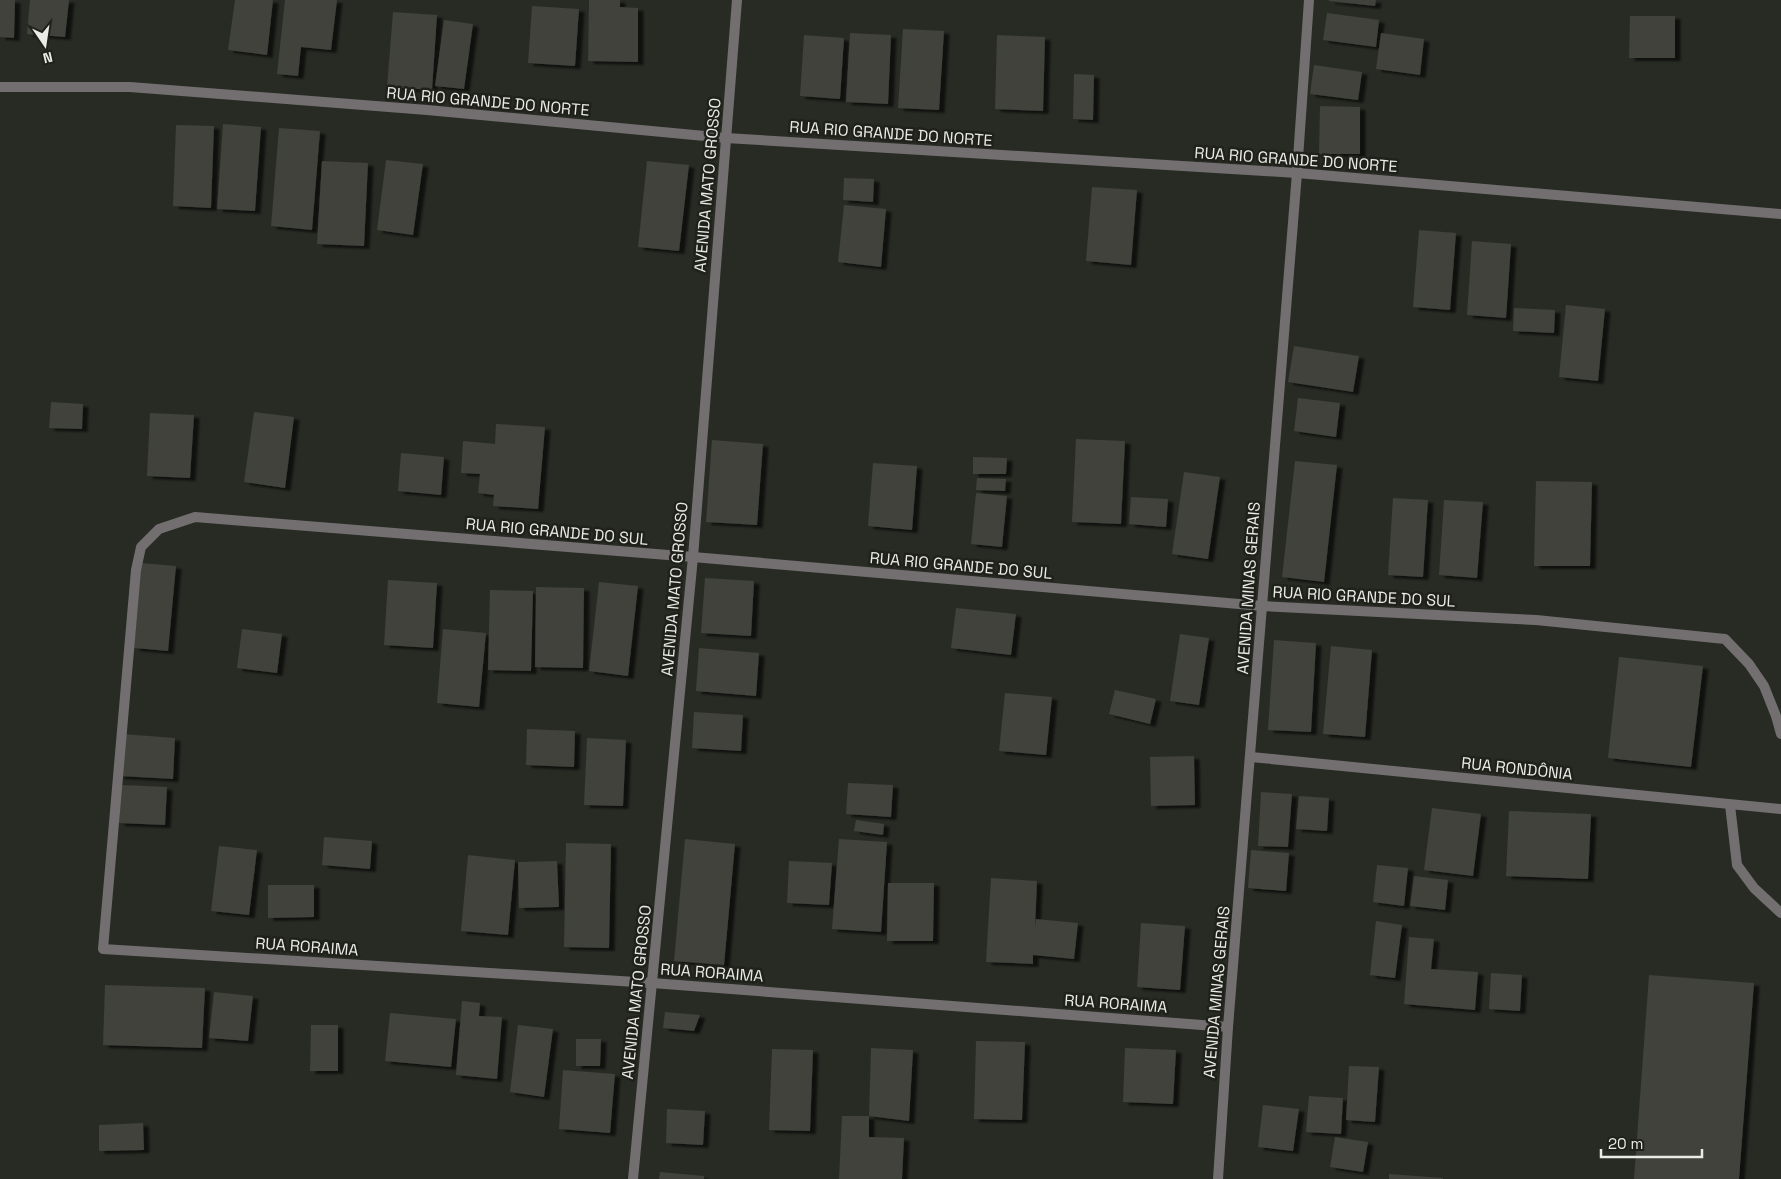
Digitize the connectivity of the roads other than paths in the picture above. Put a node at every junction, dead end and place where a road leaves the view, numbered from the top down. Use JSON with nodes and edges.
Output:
{"nodes":[{"id":1,"x":737,"y":0,"type":"edge"},
{"id":2,"x":1309,"y":0,"type":"edge"},
{"id":3,"x":0,"y":87,"type":"edge"},
{"id":4,"x":726,"y":138,"type":"junction"},
{"id":5,"x":1297,"y":173,"type":"junction"},
{"id":6,"x":1781,"y":214,"type":"edge"},
{"id":7,"x":693,"y":557,"type":"junction"},
{"id":8,"x":1262,"y":606,"type":"junction"},
{"id":9,"x":1781,"y":734,"type":"edge"},
{"id":10,"x":1251,"y":757,"type":"junction"},
{"id":11,"x":1730,"y":805,"type":"junction"},
{"id":12,"x":1781,"y":809,"type":"edge"},
{"id":13,"x":1781,"y":913,"type":"edge"},
{"id":14,"x":103,"y":949,"type":"joint"},
{"id":15,"x":652,"y":983,"type":"junction"},
{"id":16,"x":1228,"y":1027,"type":"junction"},
{"id":17,"x":633,"y":1179,"type":"edge"},
{"id":18,"x":1218,"y":1179,"type":"edge"}],
"edges":[{"from":1,"to":4,"type":"street","name":"AVENIDA MATO GROSSO"},
{"from":2,"to":5,"type":"street","name":"AVENIDA MINAS GERAIS"},
{"from":3,"to":4,"type":"street","name":"RUA RIO GRANDE DO NORTE"},
{"from":4,"to":5,"type":"street","name":"RUA RIO GRANDE DO NORTE"},
{"from":4,"to":7,"type":"street","name":"AVENIDA MATO GROSSO"},
{"from":5,"to":6,"type":"street","name":"RUA RIO GRANDE DO NORTE"},
{"from":5,"to":8,"type":"street","name":"AVENIDA MINAS GERAIS"},
{"from":7,"to":8,"type":"street","name":"RUA RIO GRANDE DO SUL"},
{"from":7,"to":14,"type":"street","name":"RUA RIO GRANDE DO SUL"},
{"from":7,"to":15,"type":"street","name":"AVENIDA MATO GROSSO"},
{"from":8,"to":9,"type":"street","name":"RUA RIO GRANDE DO SUL"},
{"from":8,"to":10,"type":"street","name":"AVENIDA MINAS GERAIS"},
{"from":10,"to":11,"type":"street","name":"RUA RONDÔNIA"},
{"from":10,"to":16,"type":"street","name":"AVENIDA MINAS GERAIS"},
{"from":11,"to":12,"type":"street","name":"RUA RONDÔNIA"},
{"from":11,"to":13,"type":"street"},
{"from":14,"to":15,"type":"street","name":"RUA RORAIMA"},
{"from":15,"to":16,"type":"street","name":"RUA RORAIMA"},
{"from":15,"to":17,"type":"street","name":"AVENIDA MATO GROSSO"},
{"from":16,"to":18,"type":"street","name":"AVENIDA MINAS GERAIS"}]}
